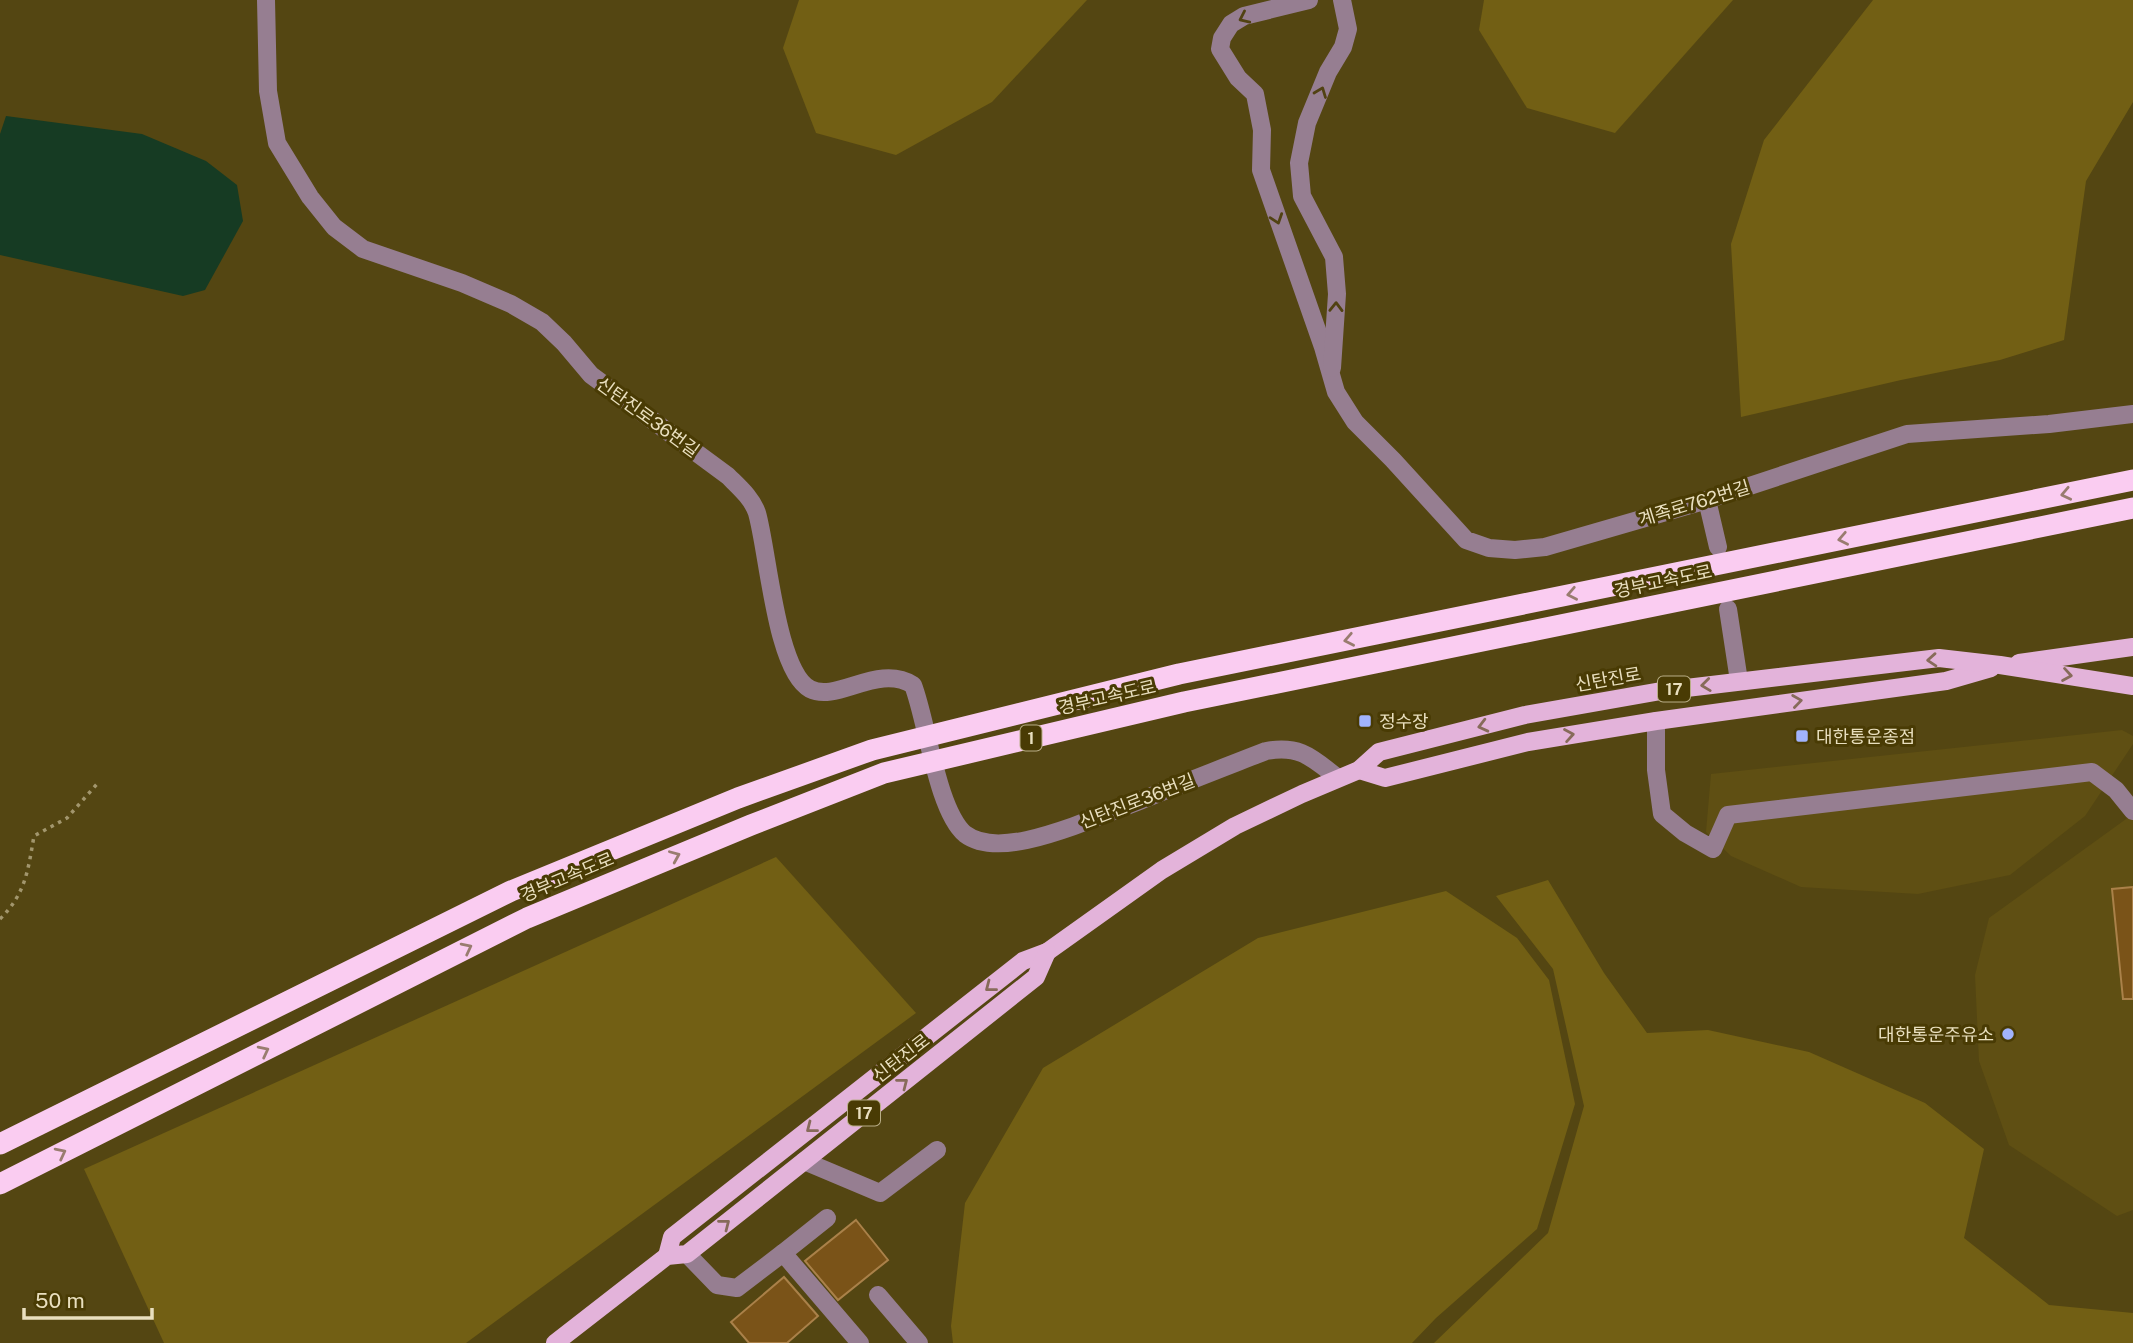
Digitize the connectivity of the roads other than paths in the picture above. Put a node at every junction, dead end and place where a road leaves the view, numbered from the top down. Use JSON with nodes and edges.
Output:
{"nodes":[{"id":1,"x":265,"y":0,"type":"edge"},
{"id":2,"x":1309,"y":0,"type":"edge"},
{"id":3,"x":1342,"y":0,"type":"edge"},
{"id":4,"x":1331,"y":375,"type":"junction"},
{"id":5,"x":2133,"y":414,"type":"edge"},
{"id":6,"x":2133,"y":480,"type":"edge"},
{"id":7,"x":1707,"y":500,"type":"junction"},
{"id":8,"x":2133,"y":508,"type":"edge"},
{"id":9,"x":1718,"y":547,"type":"dead end"},
{"id":10,"x":1728,"y":609,"type":"dead end"},
{"id":11,"x":2133,"y":647,"type":"edge"},
{"id":12,"x":2000,"y":665,"type":"junction"},
{"id":13,"x":1739,"y":681,"type":"junction"},
{"id":14,"x":2133,"y":686,"type":"edge"},
{"id":15,"x":1656,"y":720,"type":"junction"},
{"id":16,"x":1359,"y":770,"type":"junction"},
{"id":17,"x":1338,"y":778,"type":"junction"},
{"id":18,"x":2133,"y":811,"type":"edge"},
{"id":19,"x":1047,"y":952,"type":"junction"},
{"id":20,"x":0,"y":1144,"type":"edge"},
{"id":21,"x":937,"y":1150,"type":"dead end"},
{"id":22,"x":804,"y":1161,"type":"junction"},
{"id":23,"x":0,"y":1184,"type":"edge"},
{"id":24,"x":827,"y":1218,"type":"dead end"},
{"id":25,"x":783,"y":1253,"type":"junction"},
{"id":26,"x":687,"y":1254,"type":"junction"},
{"id":27,"x":667,"y":1256,"type":"junction"},
{"id":28,"x":878,"y":1295,"type":"dead end"},
{"id":29,"x":555,"y":1343,"type":"edge"},
{"id":30,"x":860,"y":1343,"type":"edge"},
{"id":31,"x":919,"y":1343,"type":"edge"}],
"edges":[{"from":1,"to":17,"type":"street","name":"신탄진로36번길"},
{"from":2,"to":4,"type":"street","name":"계족로762번길","one_way":true},
{"from":4,"to":3,"type":"street","one_way":true},
{"from":4,"to":7,"type":"street","name":"계족로762번길"},
{"from":5,"to":7,"type":"street","name":"계족로762번길"},
{"from":6,"to":20,"type":"highway","name":"경부고속도로","number":"1","one_way":true},
{"from":7,"to":9,"type":"street"},
{"from":23,"to":8,"type":"highway","name":"경부고속도로","number":"1","one_way":true},
{"from":10,"to":13,"type":"street"},
{"from":11,"to":12,"type":"main road","name":"신탄진로","number":"17"},
{"from":12,"to":13,"type":"main road","name":"신탄진로","number":"17","one_way":true},
{"from":12,"to":14,"type":"main road","one_way":true},
{"from":15,"to":12,"type":"main road","name":"신탄진로","number":"17","one_way":true},
{"from":13,"to":16,"type":"main road","name":"신탄진로","number":"17","one_way":true},
{"from":16,"to":15,"type":"main road","name":"신탄진로","number":"17","one_way":true},
{"from":15,"to":18,"type":"street"},
{"from":16,"to":17,"type":"main road","name":"신탄진로","number":"17"},
{"from":17,"to":19,"type":"main road","name":"신탄진로","number":"17"},
{"from":22,"to":19,"type":"main road","name":"신탄진로","number":"17","one_way":true},
{"from":19,"to":27,"type":"main road","name":"신탄진로","number":"17","one_way":true},
{"from":21,"to":22,"type":"street"},
{"from":26,"to":22,"type":"main road","name":"신탄진로","number":"17","one_way":true},
{"from":24,"to":25,"type":"street"},
{"from":25,"to":26,"type":"street"},
{"from":25,"to":30,"type":"street"},
{"from":26,"to":27,"type":"main road"},
{"from":27,"to":29,"type":"main road","name":"신탄진로","number":"17"},
{"from":28,"to":31,"type":"street"}]}
